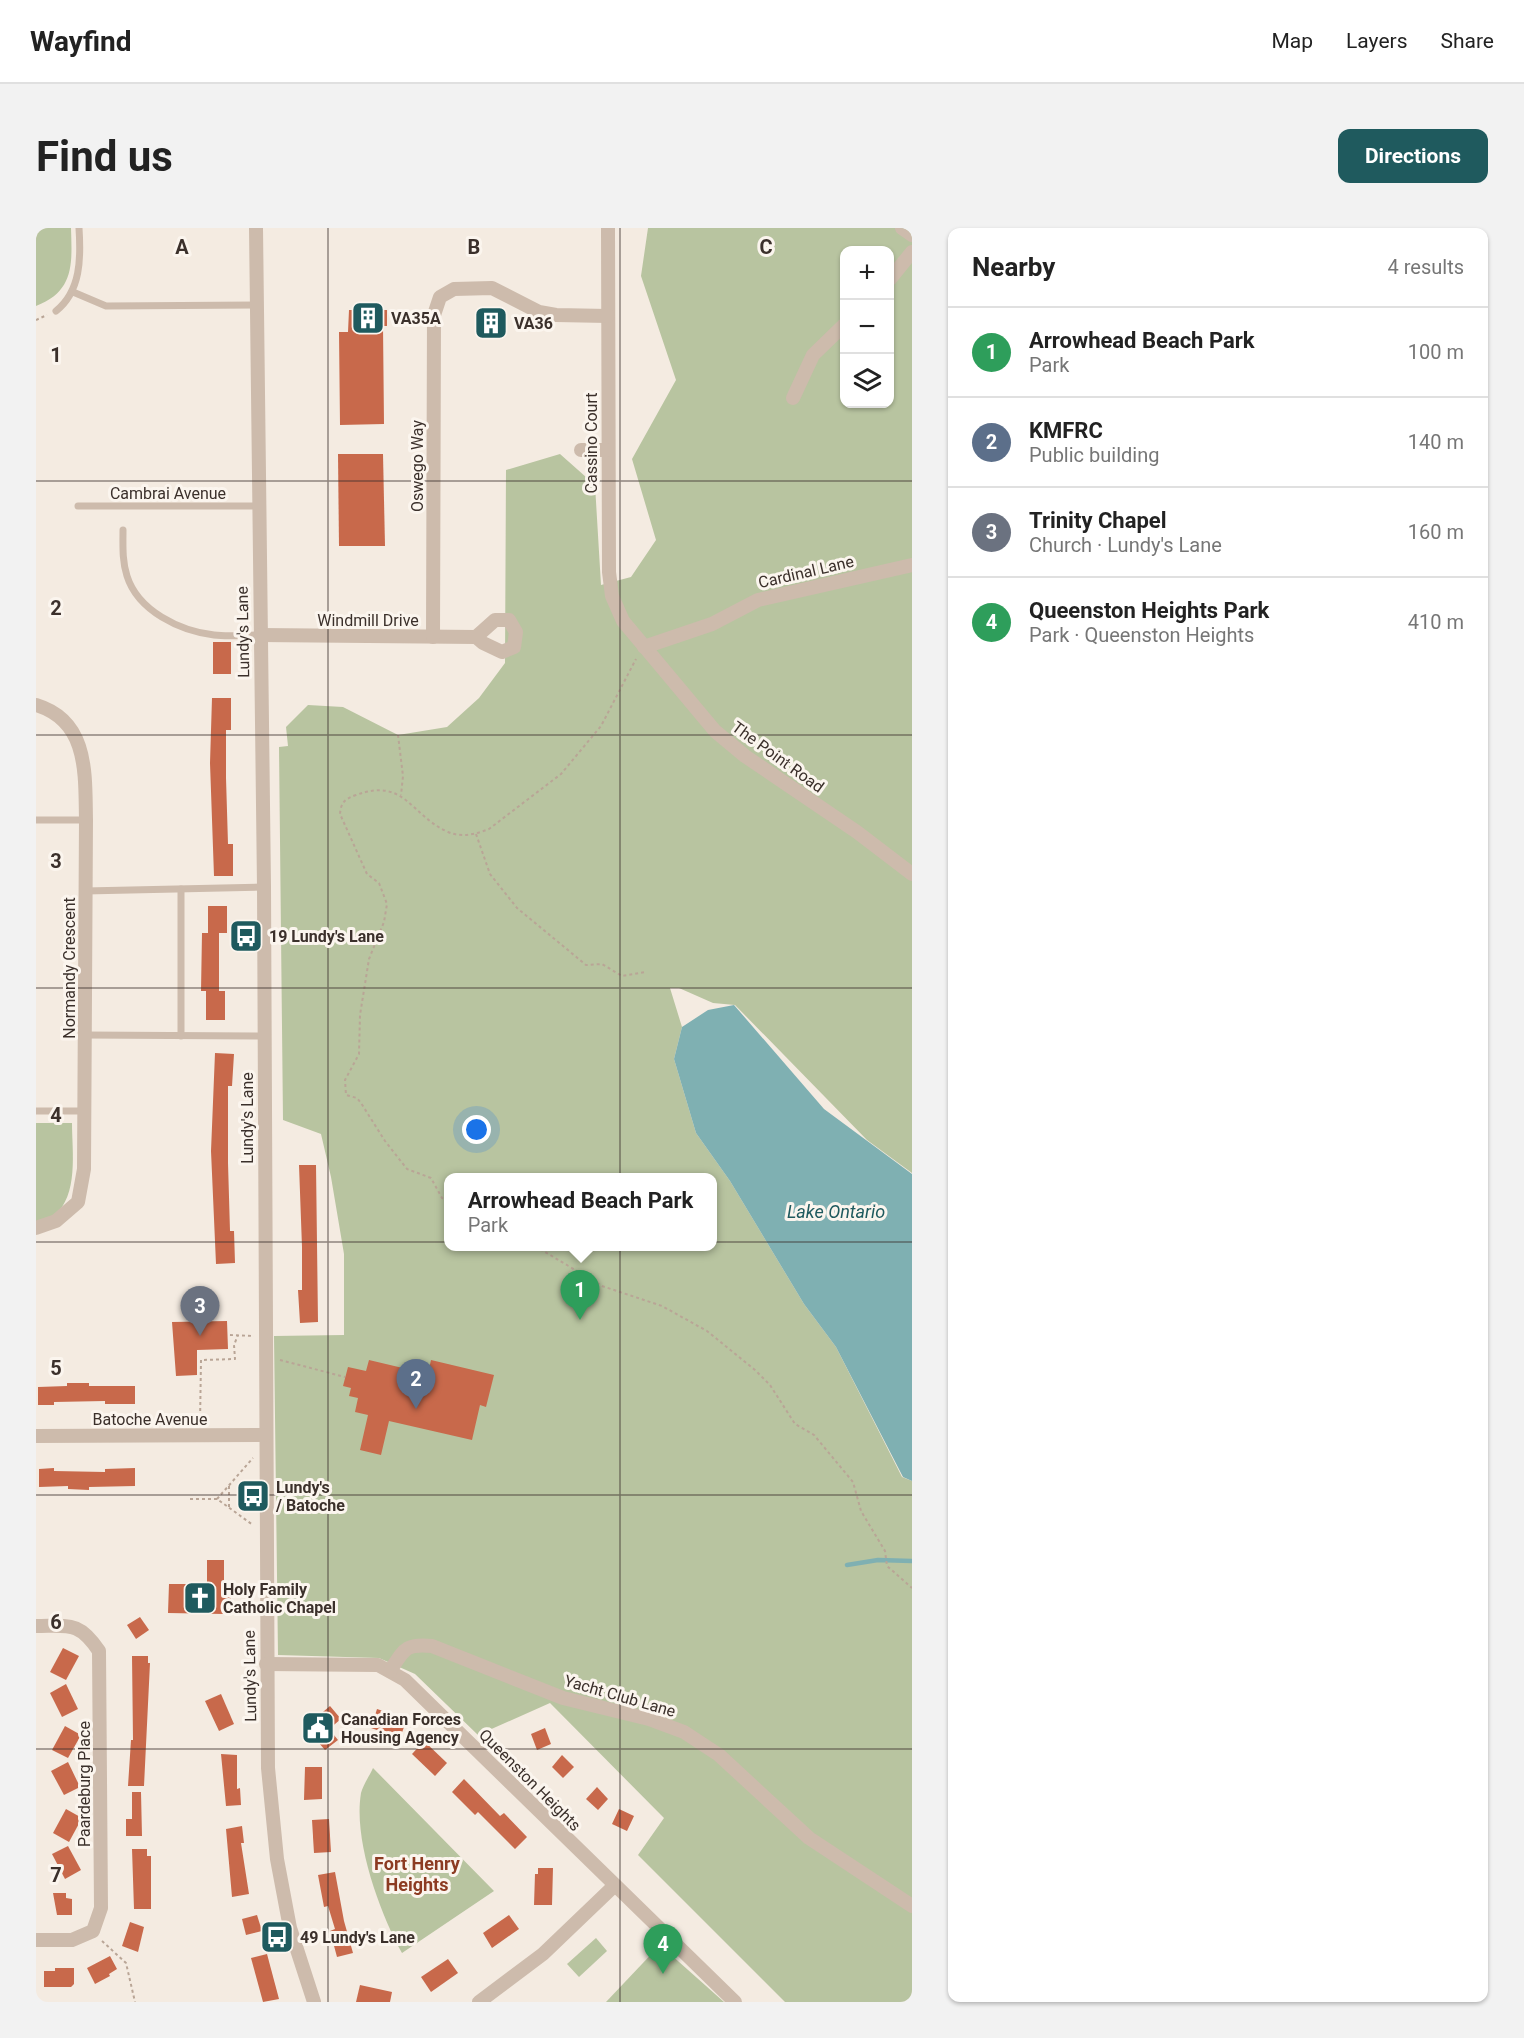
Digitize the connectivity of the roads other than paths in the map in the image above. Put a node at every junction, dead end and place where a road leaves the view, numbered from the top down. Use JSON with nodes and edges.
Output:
{"nodes":[{"id":1,"x":79,"y":228,"type":"edge"},
{"id":2,"x":256,"y":228,"type":"edge"},
{"id":3,"x":608,"y":228,"type":"edge"},
{"id":4,"x":902,"y":228,"type":"edge"},
{"id":5,"x":912,"y":235,"type":"edge"},
{"id":6,"x":912,"y":252,"type":"edge"},
{"id":7,"x":894,"y":274,"type":"edge"},
{"id":8,"x":73,"y":292,"type":"junction"},
{"id":9,"x":256,"y":305,"type":"junction"},
{"id":10,"x":56,"y":311,"type":"dead end"},
{"id":11,"x":608,"y":316,"type":"junction"},
{"id":12,"x":840,"y":329,"type":"edge"},
{"id":13,"x":793,"y":398,"type":"dead end"},
{"id":14,"x":581,"y":450,"type":"dead end"},
{"id":15,"x":607,"y":450,"type":"junction"},
{"id":16,"x":78,"y":506,"type":"dead end"},
{"id":17,"x":258,"y":506,"type":"junction"},
{"id":18,"x":123,"y":530,"type":"dead end"},
{"id":19,"x":912,"y":565,"type":"edge"},
{"id":20,"x":260,"y":636,"type":"junction"},
{"id":21,"x":433,"y":637,"type":"junction"},
{"id":22,"x":476,"y":637,"type":"dead end"},
{"id":23,"x":644,"y":647,"type":"junction"},
{"id":24,"x":36,"y":705,"type":"edge"},
{"id":25,"x":36,"y":820,"type":"edge"},
{"id":26,"x":86,"y":820,"type":"junction"},
{"id":27,"x":912,"y":873,"type":"edge"},
{"id":28,"x":264,"y":887,"type":"junction"},
{"id":29,"x":181,"y":889,"type":"junction"},
{"id":30,"x":86,"y":891,"type":"junction"},
{"id":31,"x":85,"y":1035,"type":"junction"},
{"id":32,"x":181,"y":1036,"type":"junction"},
{"id":33,"x":264,"y":1036,"type":"junction"},
{"id":34,"x":36,"y":1111,"type":"edge"},
{"id":35,"x":86,"y":1111,"type":"junction"},
{"id":36,"x":36,"y":1228,"type":"edge"},
{"id":37,"x":264,"y":1435,"type":"junction"},
{"id":38,"x":36,"y":1436,"type":"edge"},
{"id":39,"x":36,"y":1626,"type":"edge"},
{"id":40,"x":266,"y":1664,"type":"junction"},
{"id":41,"x":390,"y":1671,"type":"junction"},
{"id":42,"x":614,"y":1886,"type":"junction"},
{"id":43,"x":912,"y":1906,"type":"edge"},
{"id":44,"x":36,"y":1940,"type":"edge"},
{"id":45,"x":314,"y":2002,"type":"edge"},
{"id":46,"x":479,"y":2002,"type":"edge"},
{"id":47,"x":735,"y":2002,"type":"edge"}],
"edges":[{"from":1,"to":8,"type":"lane"},
{"from":2,"to":9,"type":"street","name":"Lundy's Lane"},
{"from":3,"to":11,"type":"street","name":"Cassino Court"},
{"from":4,"to":5,"type":"street"},
{"from":6,"to":7,"type":"street"},
{"from":8,"to":9,"type":"lane"},
{"from":8,"to":10,"type":"lane"},
{"from":9,"to":17,"type":"street","name":"Lundy's Lane"},
{"from":11,"to":15,"type":"street","name":"Cassino Court"},
{"from":11,"to":21,"type":"street","name":"Oswego Way"},
{"from":12,"to":13,"type":"street"},
{"from":14,"to":15,"type":"street"},
{"from":15,"to":23,"type":"street","name":"Cassino Court"},
{"from":16,"to":17,"type":"lane","name":"Cambrai Avenue"},
{"from":17,"to":20,"type":"street","name":"Lundy's Lane"},
{"from":18,"to":20,"type":"lane"},
{"from":19,"to":23,"type":"street","name":"Cardinal Lane"},
{"from":20,"to":21,"type":"street","name":"Windmill Drive"},
{"from":20,"to":28,"type":"street","name":"Lundy's Lane"},
{"from":21,"to":22,"type":"street","name":"Windmill Drive"},
{"from":23,"to":27,"type":"street","name":"The Point Road"},
{"from":24,"to":26,"type":"street","name":"Normandy Crescent"},
{"from":25,"to":26,"type":"lane"},
{"from":26,"to":30,"type":"street","name":"Normandy Crescent"},
{"from":28,"to":29,"type":"lane"},
{"from":28,"to":33,"type":"street","name":"Lundy's Lane"},
{"from":29,"to":30,"type":"lane"},
{"from":29,"to":32,"type":"lane"},
{"from":30,"to":31,"type":"street","name":"Normandy Crescent"},
{"from":31,"to":32,"type":"lane"},
{"from":31,"to":35,"type":"street","name":"Normandy Crescent"},
{"from":32,"to":33,"type":"lane"},
{"from":33,"to":37,"type":"street","name":"Lundy's Lane"},
{"from":34,"to":35,"type":"lane"},
{"from":35,"to":36,"type":"street","name":"Normandy Crescent"},
{"from":37,"to":38,"type":"street","name":"Batoche Avenue"},
{"from":37,"to":40,"type":"street","name":"Lundy's Lane"},
{"from":39,"to":44,"type":"street","name":"Paardeburg Place"},
{"from":40,"to":41,"type":"street","name":"Queenston Heights"},
{"from":40,"to":45,"type":"street","name":"Lundy's Lane"},
{"from":41,"to":42,"type":"street","name":"Queenston Heights"},
{"from":41,"to":43,"type":"street","name":"Yacht Club Lane"},
{"from":42,"to":46,"type":"street"},
{"from":42,"to":47,"type":"street","name":"Queenston Heights"}]}
